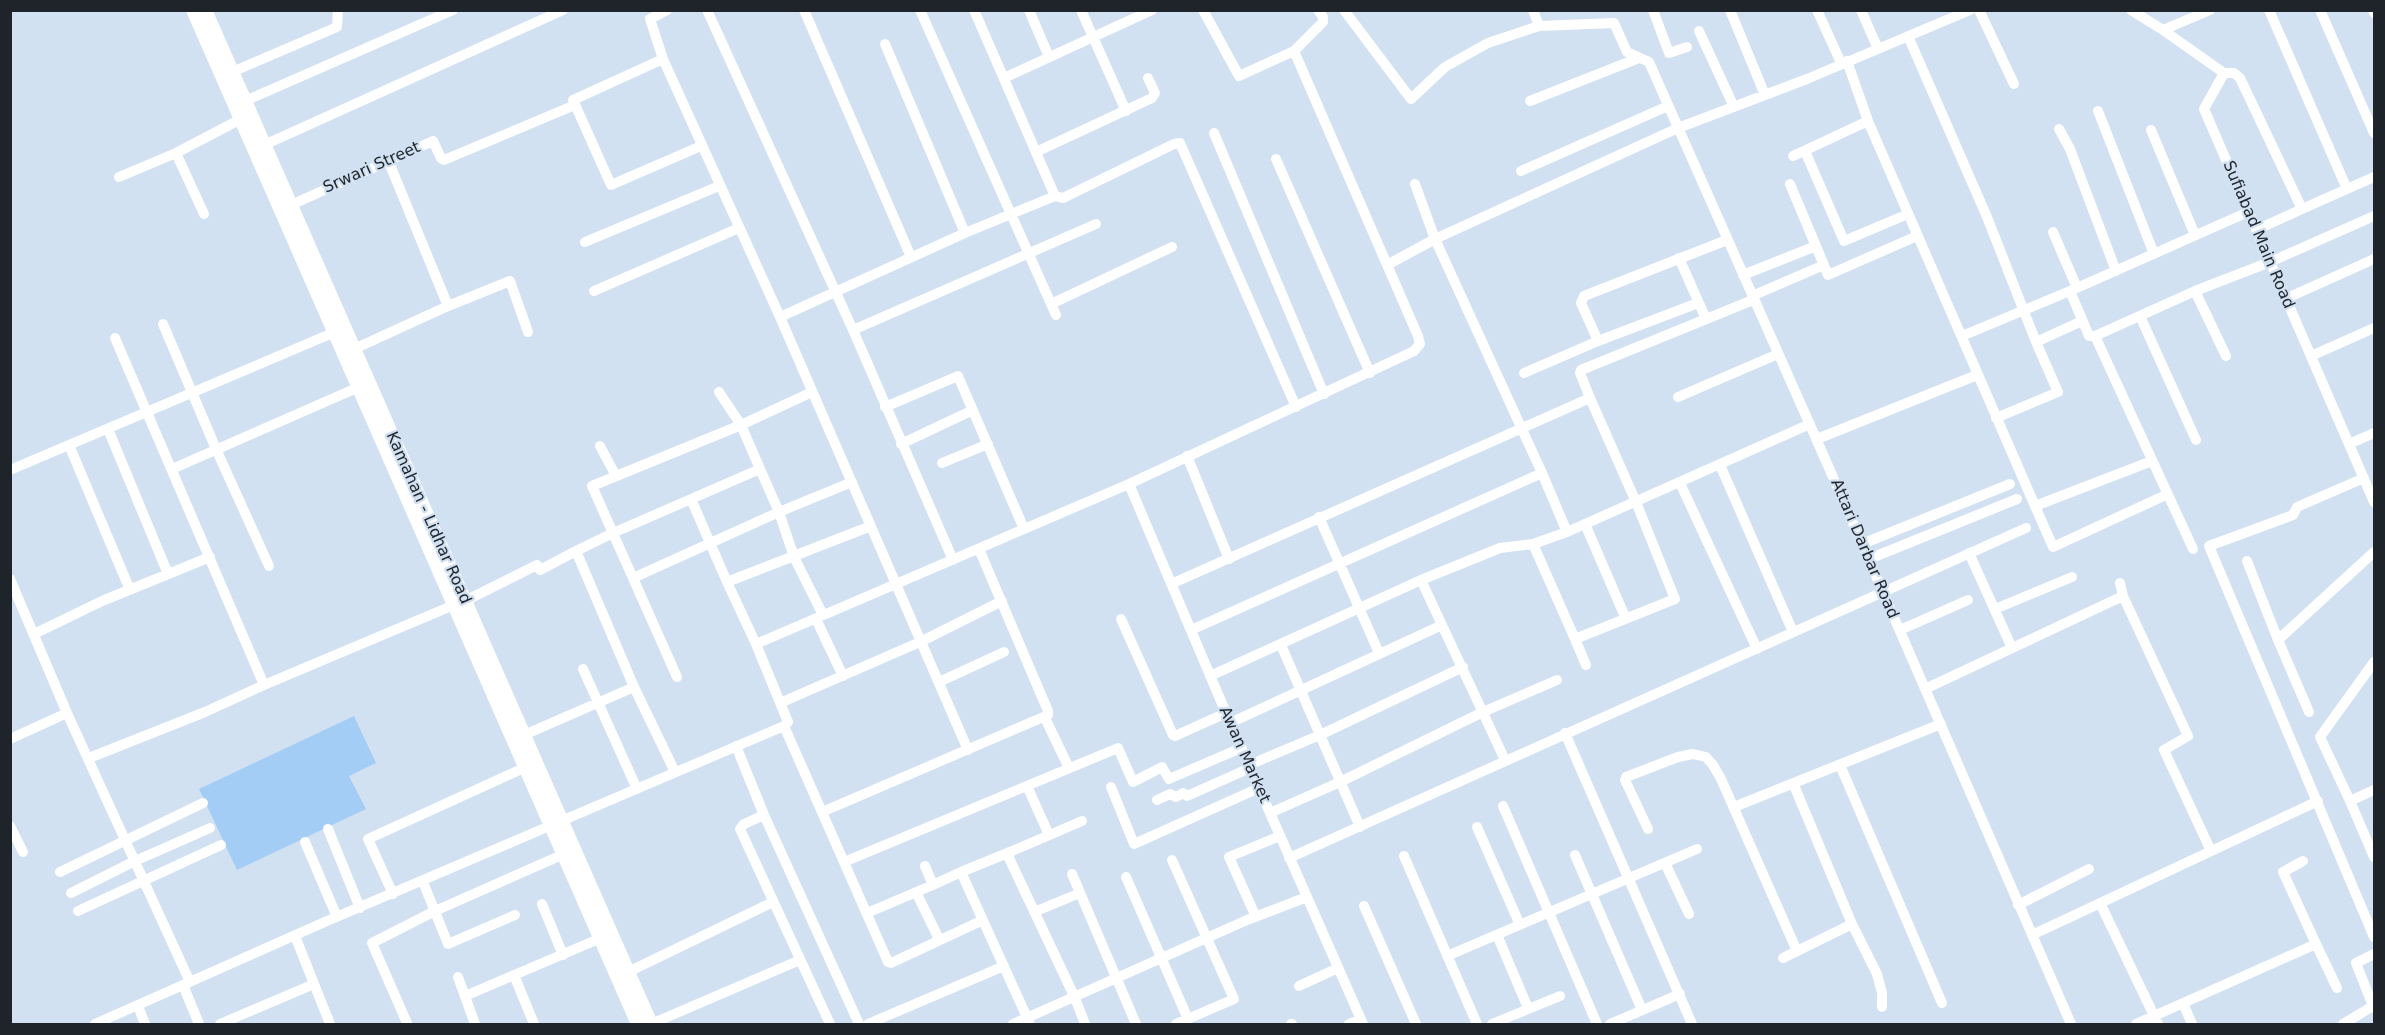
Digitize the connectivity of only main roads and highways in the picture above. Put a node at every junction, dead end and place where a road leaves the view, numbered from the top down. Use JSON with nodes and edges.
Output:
{"nodes":[{"id":1,"x":193,"y":10,"type":"edge"},
{"id":2,"x":205,"y":10,"type":"edge"},
{"id":3,"x":459,"y":603,"type":"junction"},
{"id":4,"x":556,"y":824,"type":"junction"},
{"id":5,"x":638,"y":1024,"type":"edge"},
{"id":6,"x":651,"y":1024,"type":"edge"}],
"edges":[{"from":1,"to":3,"type":"main road","name":"Kamahan - Lidhar Road"},
{"from":2,"to":3,"type":"main road","name":"Kamahan - Lidhar Road"},
{"from":3,"to":4,"type":"main road","name":"Kamahan - Lidhar Road"},
{"from":3,"to":4,"type":"main road","name":"Kamahan - Lidhar Road"},
{"from":4,"to":5,"type":"main road","name":"Kamahan - Lidhar Road"},
{"from":4,"to":6,"type":"main road","name":"Kamahan - Lidhar Road"}]}
